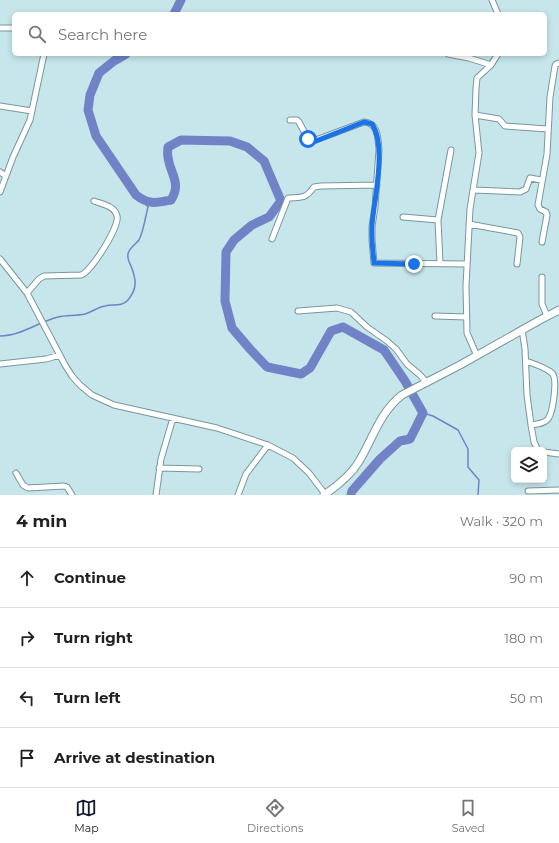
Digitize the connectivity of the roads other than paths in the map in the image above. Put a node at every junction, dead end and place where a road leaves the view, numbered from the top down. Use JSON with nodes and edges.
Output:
{"nodes":[{"id":1,"x":492,"y":0,"type":"edge"},
{"id":2,"x":497,"y":12,"type":"edge"},
{"id":3,"x":0,"y":28,"type":"edge"},
{"id":4,"x":12,"y":28,"type":"edge"},
{"id":5,"x":44,"y":56,"type":"edge"},
{"id":6,"x":458,"y":56,"type":"edge"},
{"id":7,"x":497,"y":56,"type":"edge"},
{"id":8,"x":559,"y":63,"type":"edge"},
{"id":9,"x":491,"y":65,"type":"junction"},
{"id":10,"x":0,"y":106,"type":"edge"},
{"id":11,"x":32,"y":111,"type":"junction"},
{"id":12,"x":475,"y":115,"type":"junction"},
{"id":13,"x":290,"y":120,"type":"dead end"},
{"id":14,"x":548,"y":129,"type":"junction"},
{"id":15,"x":451,"y":150,"type":"dead end"},
{"id":16,"x":0,"y":172,"type":"edge"},
{"id":17,"x":6,"y":176,"type":"junction"},
{"id":18,"x":542,"y":180,"type":"junction"},
{"id":19,"x":377,"y":185,"type":"junction"},
{"id":20,"x":474,"y":190,"type":"junction"},
{"id":21,"x":0,"y":192,"type":"edge"},
{"id":22,"x":94,"y":201,"type":"dead end"},
{"id":23,"x":403,"y":217,"type":"dead end"},
{"id":24,"x":438,"y":220,"type":"junction"},
{"id":25,"x":469,"y":224,"type":"junction"},
{"id":26,"x":272,"y":239,"type":"dead end"},
{"id":27,"x":542,"y":242,"type":"dead end"},
{"id":28,"x":0,"y":259,"type":"edge"},
{"id":29,"x":440,"y":264,"type":"junction"},
{"id":30,"x":467,"y":264,"type":"junction"},
{"id":31,"x":518,"y":264,"type":"dead end"},
{"id":32,"x":542,"y":277,"type":"dead end"},
{"id":33,"x":26,"y":293,"type":"junction"},
{"id":34,"x":559,"y":310,"type":"edge"},
{"id":35,"x":298,"y":311,"type":"dead end"},
{"id":36,"x":435,"y":316,"type":"dead end"},
{"id":37,"x":547,"y":316,"type":"junction"},
{"id":38,"x":467,"y":318,"type":"junction"},
{"id":39,"x":522,"y":330,"type":"junction"},
{"id":40,"x":60,"y":355,"type":"junction"},
{"id":41,"x":477,"y":356,"type":"junction"},
{"id":42,"x":526,"y":361,"type":"junction"},
{"id":43,"x":0,"y":364,"type":"edge"},
{"id":44,"x":426,"y":383,"type":"junction"},
{"id":45,"x":173,"y":418,"type":"junction"},
{"id":46,"x":531,"y":425,"type":"junction"},
{"id":47,"x":268,"y":445,"type":"junction"},
{"id":48,"x":536,"y":447,"type":"edge"},
{"id":49,"x":547,"y":452,"type":"edge"},
{"id":50,"x":559,"y":454,"type":"edge"},
{"id":51,"x":159,"y":468,"type":"junction"},
{"id":52,"x":199,"y":469,"type":"dead end"},
{"id":53,"x":16,"y":473,"type":"dead end"},
{"id":54,"x":559,"y":490,"type":"edge"},
{"id":55,"x":528,"y":491,"type":"dead end"},
{"id":56,"x":325,"y":494,"type":"edge"},
{"id":57,"x":72,"y":495,"type":"edge"},
{"id":58,"x":156,"y":495,"type":"edge"},
{"id":59,"x":238,"y":495,"type":"edge"}],
"edges":[{"from":1,"to":2,"type":"street"},
{"from":3,"to":4,"type":"street"},
{"from":5,"to":11,"type":"street"},
{"from":6,"to":9,"type":"street"},
{"from":7,"to":9,"type":"street"},
{"from":8,"to":14,"type":"street"},
{"from":9,"to":12,"type":"street"},
{"from":10,"to":11,"type":"street"},
{"from":11,"to":17,"type":"street"},
{"from":12,"to":14,"type":"street"},
{"from":12,"to":20,"type":"street"},
{"from":13,"to":19,"type":"street"},
{"from":14,"to":18,"type":"street"},
{"from":15,"to":24,"type":"street"},
{"from":16,"to":17,"type":"street"},
{"from":17,"to":21,"type":"street"},
{"from":18,"to":20,"type":"street"},
{"from":18,"to":27,"type":"street"},
{"from":19,"to":26,"type":"street"},
{"from":19,"to":29,"type":"street"},
{"from":20,"to":25,"type":"street"},
{"from":22,"to":33,"type":"street"},
{"from":23,"to":24,"type":"street"},
{"from":24,"to":29,"type":"street"},
{"from":25,"to":30,"type":"street"},
{"from":25,"to":31,"type":"street"},
{"from":28,"to":33,"type":"street"},
{"from":29,"to":30,"type":"street"},
{"from":30,"to":38,"type":"street"},
{"from":32,"to":37,"type":"street"},
{"from":33,"to":40,"type":"street"},
{"from":34,"to":37,"type":"main road"},
{"from":35,"to":44,"type":"street"},
{"from":36,"to":38,"type":"street"},
{"from":37,"to":39,"type":"main road"},
{"from":38,"to":41,"type":"street"},
{"from":39,"to":41,"type":"main road"},
{"from":39,"to":42,"type":"street"},
{"from":40,"to":43,"type":"street"},
{"from":40,"to":45,"type":"street"},
{"from":41,"to":44,"type":"main road"},
{"from":42,"to":46,"type":"street"},
{"from":42,"to":46,"type":"street"},
{"from":44,"to":56,"type":"main road"},
{"from":45,"to":47,"type":"street"},
{"from":45,"to":51,"type":"street"},
{"from":46,"to":48,"type":"street"},
{"from":47,"to":56,"type":"street"},
{"from":47,"to":59,"type":"street"},
{"from":49,"to":50,"type":"street"},
{"from":51,"to":52,"type":"street"},
{"from":51,"to":58,"type":"street"},
{"from":53,"to":57,"type":"street"},
{"from":54,"to":55,"type":"street"}]}
